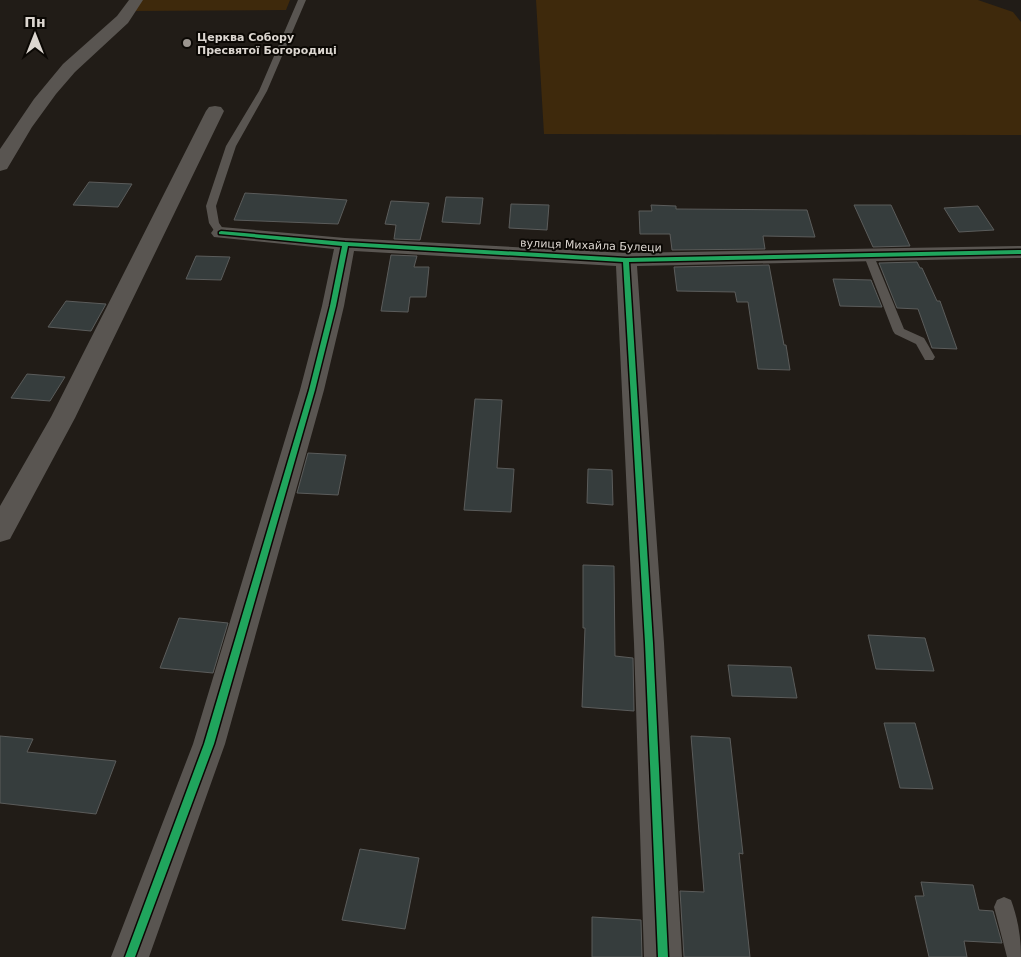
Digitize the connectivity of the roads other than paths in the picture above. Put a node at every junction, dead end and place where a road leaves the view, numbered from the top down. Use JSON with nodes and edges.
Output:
{"nodes":[{"id":1,"x":136,"y":0,"type":"edge"},
{"id":2,"x":302,"y":0,"type":"edge"},
{"id":3,"x":215,"y":111,"type":"dead end"},
{"id":4,"x":0,"y":165,"type":"edge"},
{"id":5,"x":220,"y":233,"type":"joint"},
{"id":6,"x":345,"y":244,"type":"junction"},
{"id":7,"x":1021,"y":252,"type":"edge"},
{"id":8,"x":868,"y":256,"type":"junction"},
{"id":9,"x":626,"y":260,"type":"junction"},
{"id":10,"x":929,"y":357,"type":"dead end"},
{"id":11,"x":0,"y":531,"type":"edge"},
{"id":12,"x":1004,"y":907,"type":"dead end"},
{"id":13,"x":130,"y":957,"type":"edge"},
{"id":14,"x":663,"y":957,"type":"edge"},
{"id":15,"x":1017,"y":957,"type":"edge"}],
"edges":[{"from":1,"to":4,"type":"street"},
{"from":2,"to":5,"type":"lane"},
{"from":3,"to":11,"type":"street"},
{"from":5,"to":6,"type":"street","name":"вулиця Михайла Булеци"},
{"from":6,"to":9,"type":"street","name":"вулиця Михайла Булеци"},
{"from":6,"to":13,"type":"street"},
{"from":7,"to":8,"type":"street","name":"вулиця Михайла Булеци"},
{"from":8,"to":9,"type":"street","name":"вулиця Михайла Булеци"},
{"from":8,"to":10,"type":"lane"},
{"from":9,"to":14,"type":"street"},
{"from":12,"to":15,"type":"lane"}]}
